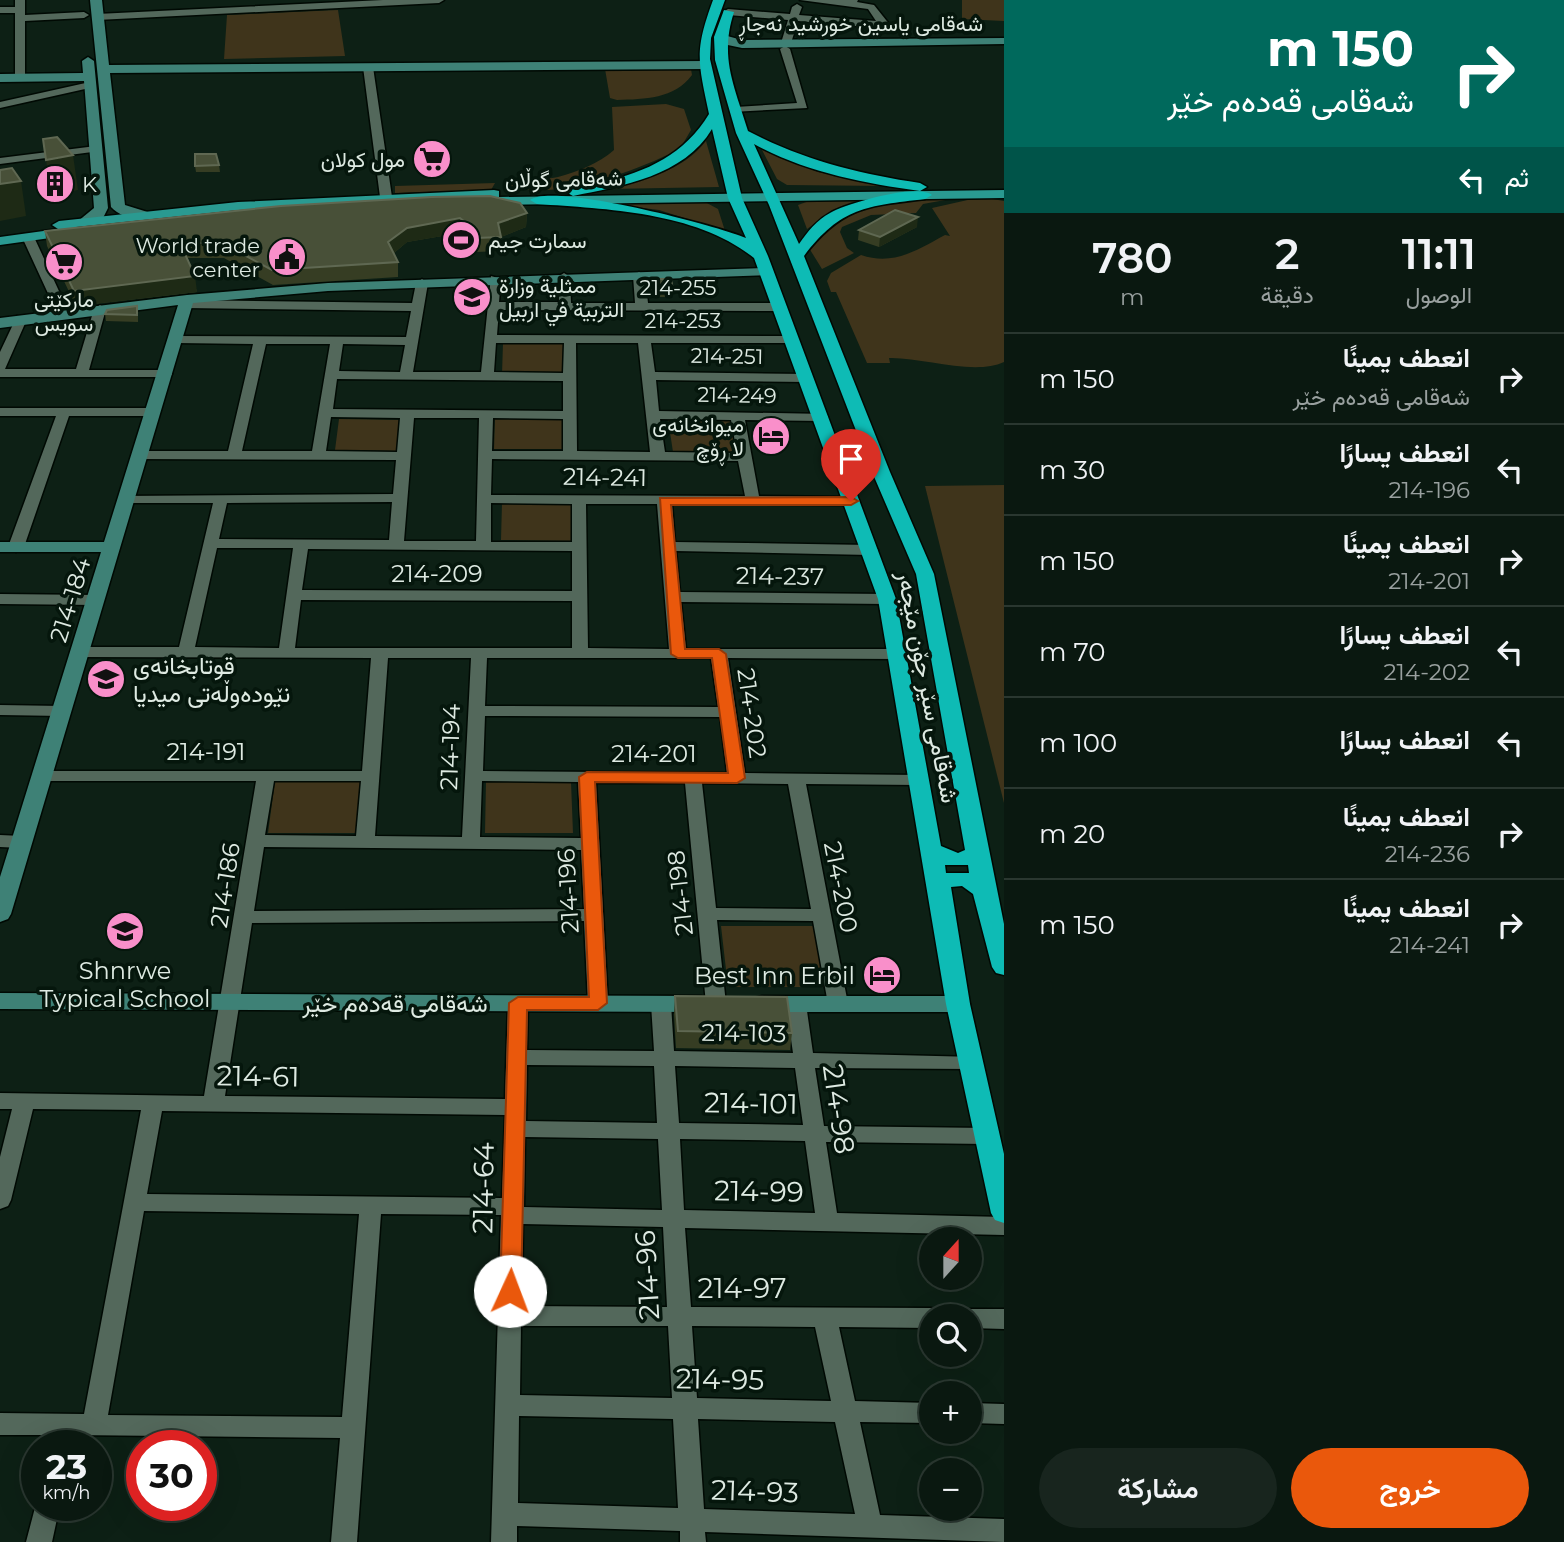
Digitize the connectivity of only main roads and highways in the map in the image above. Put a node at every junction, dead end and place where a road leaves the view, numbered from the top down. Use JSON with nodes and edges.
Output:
{"nodes":[{"id":1,"x":719,"y":0,"type":"edge"},
{"id":2,"x":730,"y":6,"type":"edge"},
{"id":3,"x":715,"y":114,"type":"junction"},
{"id":4,"x":742,"y":133,"type":"junction"},
{"id":5,"x":1004,"y":186,"type":"edge"},
{"id":6,"x":926,"y":191,"type":"junction"},
{"id":7,"x":573,"y":192,"type":"junction"},
{"id":8,"x":768,"y":193,"type":"junction"},
{"id":9,"x":735,"y":194,"type":"junction"},
{"id":10,"x":1004,"y":194,"type":"edge"},
{"id":11,"x":537,"y":200,"type":"junction"},
{"id":12,"x":0,"y":233,"type":"edge"},
{"id":13,"x":0,"y":241,"type":"edge"},
{"id":14,"x":795,"y":258,"type":"junction"},
{"id":15,"x":763,"y":264,"type":"junction"},
{"id":16,"x":929,"y":845,"type":"junction"},
{"id":17,"x":977,"y":852,"type":"junction"},
{"id":18,"x":938,"y":891,"type":"junction"},
{"id":19,"x":984,"y":892,"type":"junction"},
{"id":20,"x":1004,"y":967,"type":"edge"},
{"id":21,"x":1004,"y":1213,"type":"edge"}],
"edges":[{"from":1,"to":3,"type":"highway","name":"شەقامی سێر جۆن مێجەر"},
{"from":2,"to":4,"type":"highway","name":"شەقامی سێر جۆن مێجەر"},
{"from":3,"to":7,"type":"highway"},
{"from":3,"to":9,"type":"highway","name":"شەقامی سێر جۆن مێجەر"},
{"from":4,"to":6,"type":"highway"},
{"from":4,"to":8,"type":"highway","name":"شەقامی سێر جۆن مێجەر"},
{"from":5,"to":6,"type":"main road","name":"شەقامی گوڵان"},
{"from":6,"to":8,"type":"main road","name":"شەقامی گوڵان"},
{"from":6,"to":10,"type":"main road","name":"شەقامی گوڵان"},
{"from":6,"to":14,"type":"highway"},
{"from":7,"to":9,"type":"main road","name":"شەقامی گوڵان"},
{"from":7,"to":12,"type":"main road","name":"شەقامی گوڵان"},
{"from":8,"to":9,"type":"main road","name":"شەقامی گوڵان"},
{"from":8,"to":14,"type":"highway","name":"شەقامی سێر جۆن مێجەر"},
{"from":9,"to":11,"type":"main road","name":"شەقامی گوڵان"},
{"from":9,"to":15,"type":"highway","name":"شەقامی سێر جۆن مێجەر"},
{"from":11,"to":13,"type":"main road","name":"شەقامی گوڵان"},
{"from":11,"to":15,"type":"highway"},
{"from":14,"to":17,"type":"highway","name":"شەقامی سێر جۆن مێجەر"},
{"from":15,"to":16,"type":"highway","name":"شەقامی سێر جۆن مێجەر"},
{"from":16,"to":17,"type":"highway"},
{"from":16,"to":18,"type":"highway","name":"شەقامی سێر جۆن مێجەر"},
{"from":17,"to":19,"type":"highway","name":"شەقامی سێر جۆن مێجەر"},
{"from":18,"to":19,"type":"highway"},
{"from":18,"to":21,"type":"highway","name":"شەقامی سێر جۆن مێجەر"},
{"from":19,"to":20,"type":"highway","name":"شەقامی سێر جۆن مێجەر"}]}
